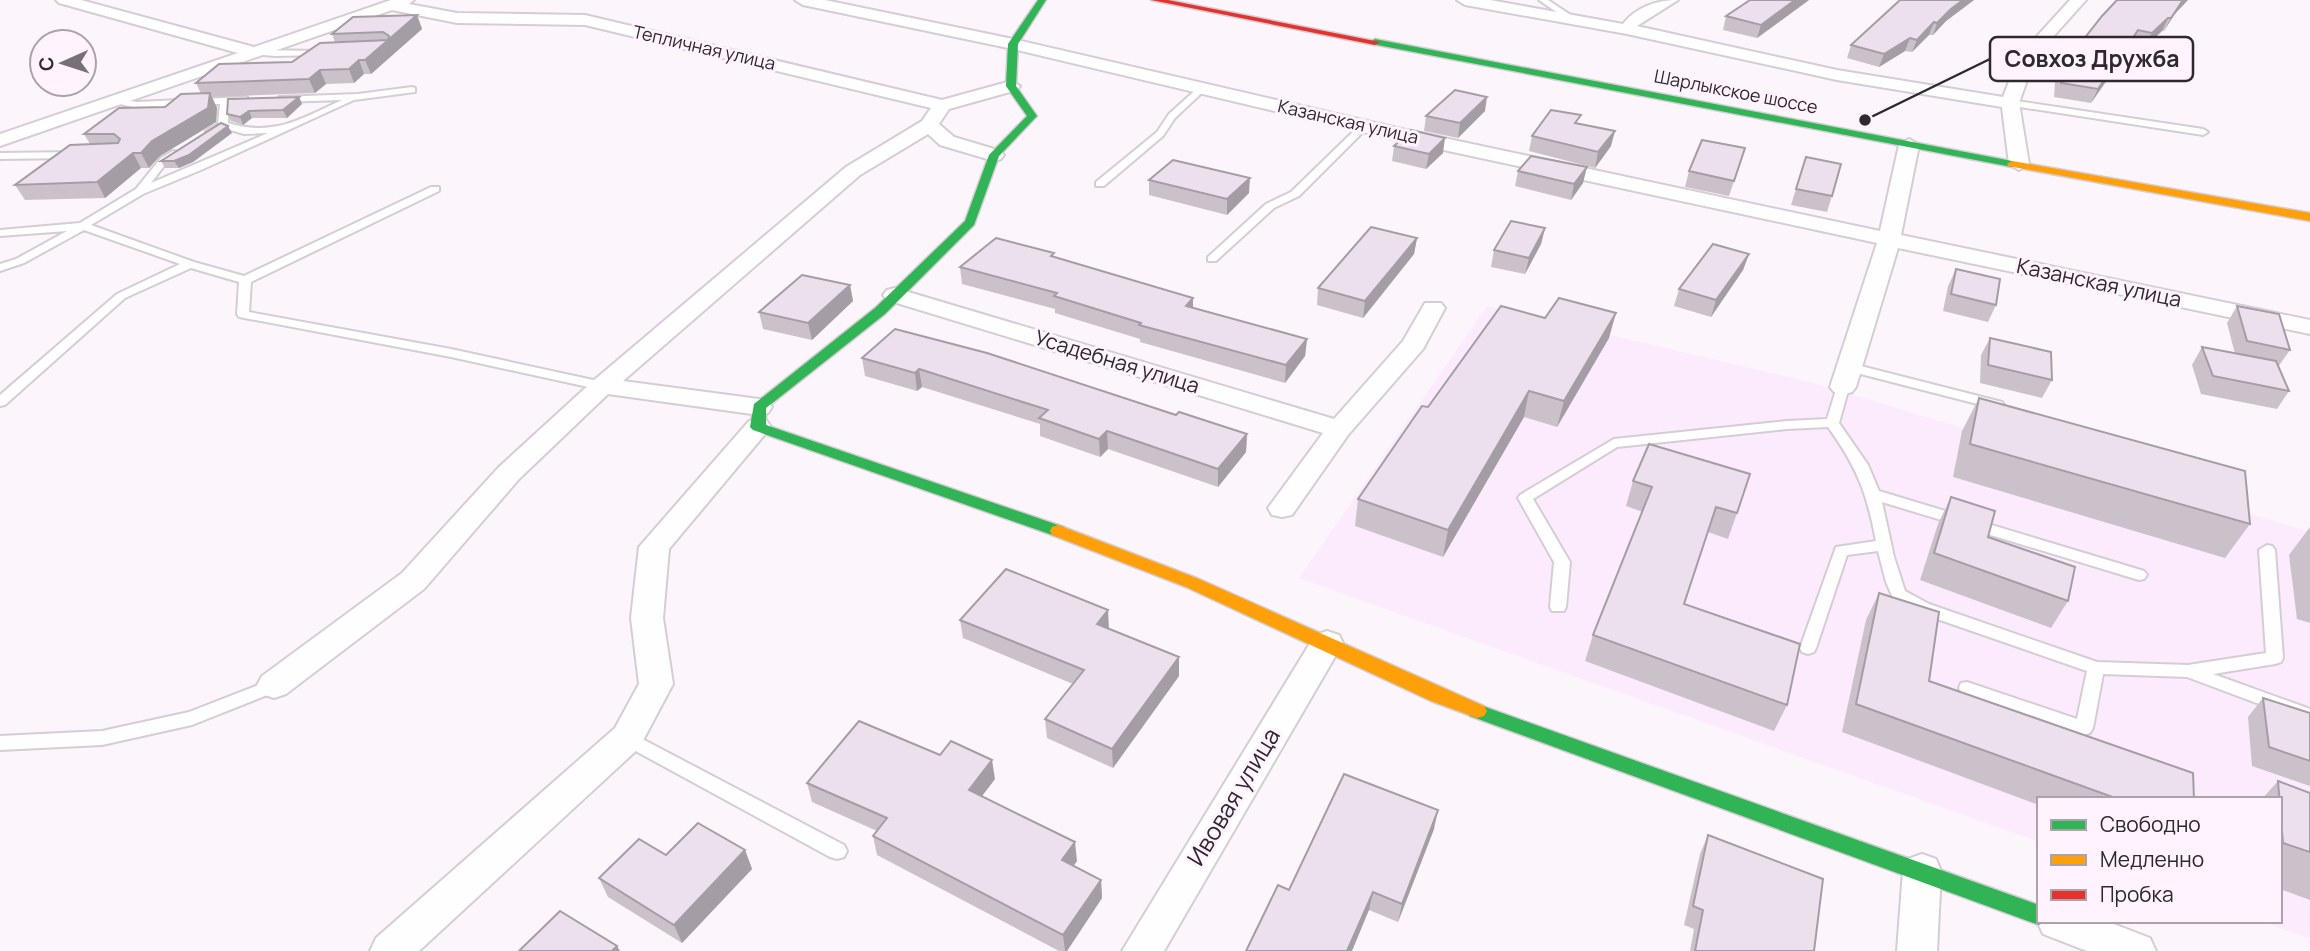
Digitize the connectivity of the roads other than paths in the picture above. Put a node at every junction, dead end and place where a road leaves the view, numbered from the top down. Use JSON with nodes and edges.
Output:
{"nodes":[{"id":1,"x":64,"y":0,"type":"edge"},
{"id":2,"x":803,"y":0,"type":"edge"},
{"id":3,"x":1042,"y":0,"type":"edge"},
{"id":4,"x":1155,"y":0,"type":"edge"},
{"id":5,"x":1465,"y":0,"type":"edge"},
{"id":6,"x":1543,"y":0,"type":"edge"},
{"id":7,"x":1670,"y":0,"type":"edge"},
{"id":8,"x":2078,"y":0,"type":"edge"},
{"id":9,"x":399,"y":2,"type":"edge"},
{"id":10,"x":1571,"y":18,"type":"junction"},
{"id":11,"x":1627,"y":29,"type":"junction"},
{"id":12,"x":1013,"y":44,"type":"junction"},
{"id":13,"x":254,"y":52,"type":"junction"},
{"id":14,"x":338,"y":52,"type":"edge"},
{"id":15,"x":1011,"y":86,"type":"junction"},
{"id":16,"x":1203,"y":88,"type":"junction"},
{"id":17,"x":412,"y":90,"type":"dead end"},
{"id":18,"x":358,"y":97,"type":"junction"},
{"id":19,"x":114,"y":100,"type":"junction"},
{"id":20,"x":252,"y":100,"type":"edge"},
{"id":21,"x":265,"y":100,"type":"edge"},
{"id":22,"x":225,"y":101,"type":"junction"},
{"id":23,"x":2010,"y":103,"type":"junction"},
{"id":24,"x":936,"y":115,"type":"junction"},
{"id":25,"x":223,"y":125,"type":"junction"},
{"id":26,"x":1364,"y":126,"type":"junction"},
{"id":27,"x":282,"y":130,"type":"junction"},
{"id":28,"x":2203,"y":132,"type":"dead end"},
{"id":29,"x":199,"y":139,"type":"edge"},
{"id":30,"x":0,"y":140,"type":"edge"},
{"id":31,"x":1909,"y":145,"type":"junction"},
{"id":32,"x":187,"y":146,"type":"edge"},
{"id":33,"x":81,"y":155,"type":"edge"},
{"id":34,"x":994,"y":155,"type":"junction"},
{"id":35,"x":0,"y":156,"type":"edge"},
{"id":36,"x":2019,"y":164,"type":"junction"},
{"id":37,"x":1100,"y":184,"type":"dead end"},
{"id":38,"x":435,"y":189,"type":"dead end"},
{"id":39,"x":140,"y":191,"type":"junction"},
{"id":40,"x":2310,"y":217,"type":"edge"},
{"id":41,"x":83,"y":226,"type":"junction"},
{"id":42,"x":0,"y":233,"type":"edge"},
{"id":43,"x":1889,"y":240,"type":"junction"},
{"id":44,"x":1212,"y":259,"type":"dead end"},
{"id":45,"x":190,"y":264,"type":"junction"},
{"id":46,"x":0,"y":268,"type":"edge"},
{"id":47,"x":245,"y":280,"type":"junction"},
{"id":48,"x":895,"y":295,"type":"junction"},
{"id":49,"x":1433,"y":308,"type":"dead end"},
{"id":50,"x":2310,"y":327,"type":"edge"},
{"id":51,"x":1846,"y":377,"type":"junction"},
{"id":52,"x":602,"y":386,"type":"junction"},
{"id":53,"x":0,"y":402,"type":"edge"},
{"id":54,"x":2015,"y":410,"type":"edge"},
{"id":55,"x":759,"y":417,"type":"junction"},
{"id":56,"x":1832,"y":423,"type":"junction"},
{"id":57,"x":1339,"y":429,"type":"junction"},
{"id":58,"x":1873,"y":494,"type":"junction"},
{"id":59,"x":1282,"y":508,"type":"dead end"},
{"id":60,"x":1883,"y":545,"type":"junction"},
{"id":61,"x":2267,"y":550,"type":"dead end"},
{"id":62,"x":2139,"y":575,"type":"dead end"},
{"id":63,"x":1558,"y":607,"type":"dead end"},
{"id":64,"x":1327,"y":643,"type":"junction"},
{"id":65,"x":1808,"y":648,"type":"dead end"},
{"id":66,"x":2096,"y":668,"type":"junction"},
{"id":67,"x":2188,"y":671,"type":"junction"},
{"id":68,"x":274,"y":685,"type":"joint"},
{"id":69,"x":1967,"y":688,"type":"dead end"},
{"id":70,"x":2310,"y":716,"type":"edge"},
{"id":71,"x":627,"y":738,"type":"junction"},
{"id":72,"x":0,"y":743,"type":"edge"},
{"id":73,"x":836,"y":851,"type":"dead end"},
{"id":74,"x":1922,"y":871,"type":"junction"},
{"id":75,"x":2037,"y":914,"type":"edge"},
{"id":76,"x":2062,"y":923,"type":"edge"},
{"id":77,"x":390,"y":951,"type":"edge"},
{"id":78,"x":1142,"y":951,"type":"edge"},
{"id":79,"x":1917,"y":951,"type":"edge"},
{"id":80,"x":2136,"y":951,"type":"edge"}],
"edges":[{"from":1,"to":13,"type":"street"},
{"from":2,"to":12,"type":"street","name":"Казанская улица"},
{"from":3,"to":12,"type":"street"},
{"from":4,"to":31,"type":"street","name":"Шарлыкское шоссе"},
{"from":5,"to":10,"type":"street"},
{"from":6,"to":10,"type":"lane"},
{"from":7,"to":11,"type":"street"},
{"from":8,"to":23,"type":"street"},
{"from":9,"to":13,"type":"street","name":"Тепличная улица"},
{"from":9,"to":24,"type":"street","name":"Тепличная улица"},
{"from":10,"to":11,"type":"street"},
{"from":11,"to":23,"type":"street"},
{"from":12,"to":15,"type":"street"},
{"from":12,"to":16,"type":"street","name":"Казанская улица"},
{"from":13,"to":14,"type":"lane"},
{"from":13,"to":19,"type":"street","name":"Тепличная улица"},
{"from":15,"to":24,"type":"street","name":"Тепличная улица"},
{"from":15,"to":34,"type":"street"},
{"from":16,"to":26,"type":"street","name":"Казанская улица"},
{"from":16,"to":37,"type":"lane"},
{"from":17,"to":18,"type":"lane"},
{"from":18,"to":21,"type":"lane"},
{"from":18,"to":27,"type":"lane"},
{"from":19,"to":22,"type":"lane"},
{"from":19,"to":30,"type":"street","name":"Тепличная улица"},
{"from":20,"to":22,"type":"lane"},
{"from":22,"to":25,"type":"lane"},
{"from":23,"to":28,"type":"lane"},
{"from":23,"to":36,"type":"street"},
{"from":24,"to":34,"type":"street"},
{"from":24,"to":52,"type":"street"},
{"from":25,"to":27,"type":"lane"},
{"from":25,"to":29,"type":"lane"},
{"from":26,"to":43,"type":"street","name":"Казанская улица"},
{"from":26,"to":44,"type":"lane"},
{"from":27,"to":39,"type":"lane"},
{"from":31,"to":36,"type":"street","name":"Шарлыкское шоссе"},
{"from":31,"to":43,"type":"street"},
{"from":32,"to":39,"type":"lane"},
{"from":33,"to":35,"type":"lane"},
{"from":34,"to":48,"type":"street"},
{"from":36,"to":40,"type":"street","name":"Шарлыкское шоссе"},
{"from":38,"to":47,"type":"lane"},
{"from":39,"to":41,"type":"lane"},
{"from":41,"to":42,"type":"lane"},
{"from":41,"to":45,"type":"lane"},
{"from":41,"to":46,"type":"lane"},
{"from":43,"to":50,"type":"street","name":"Казанская улица"},
{"from":43,"to":51,"type":"street"},
{"from":45,"to":47,"type":"lane"},
{"from":45,"to":53,"type":"lane"},
{"from":47,"to":52,"type":"lane"},
{"from":48,"to":55,"type":"street"},
{"from":48,"to":57,"type":"street","name":"Усадебная улица"},
{"from":49,"to":57,"type":"street"},
{"from":51,"to":54,"type":"lane"},
{"from":51,"to":56,"type":"lane"},
{"from":52,"to":55,"type":"street"},
{"from":52,"to":68,"type":"street"},
{"from":55,"to":64,"type":"street"},
{"from":55,"to":71,"type":"street"},
{"from":56,"to":58,"type":"lane"},
{"from":56,"to":63,"type":"lane"},
{"from":57,"to":59,"type":"street"},
{"from":58,"to":60,"type":"lane"},
{"from":58,"to":62,"type":"lane"},
{"from":60,"to":65,"type":"lane"},
{"from":60,"to":66,"type":"lane"},
{"from":61,"to":67,"type":"lane"},
{"from":64,"to":74,"type":"street"},
{"from":64,"to":78,"type":"street","name":"Ивовая улица"},
{"from":66,"to":67,"type":"lane"},
{"from":66,"to":69,"type":"lane"},
{"from":67,"to":70,"type":"lane"},
{"from":68,"to":72,"type":"lane"},
{"from":71,"to":73,"type":"lane"},
{"from":71,"to":77,"type":"street"},
{"from":74,"to":75,"type":"street"},
{"from":74,"to":79,"type":"street"},
{"from":76,"to":80,"type":"street"}]}
